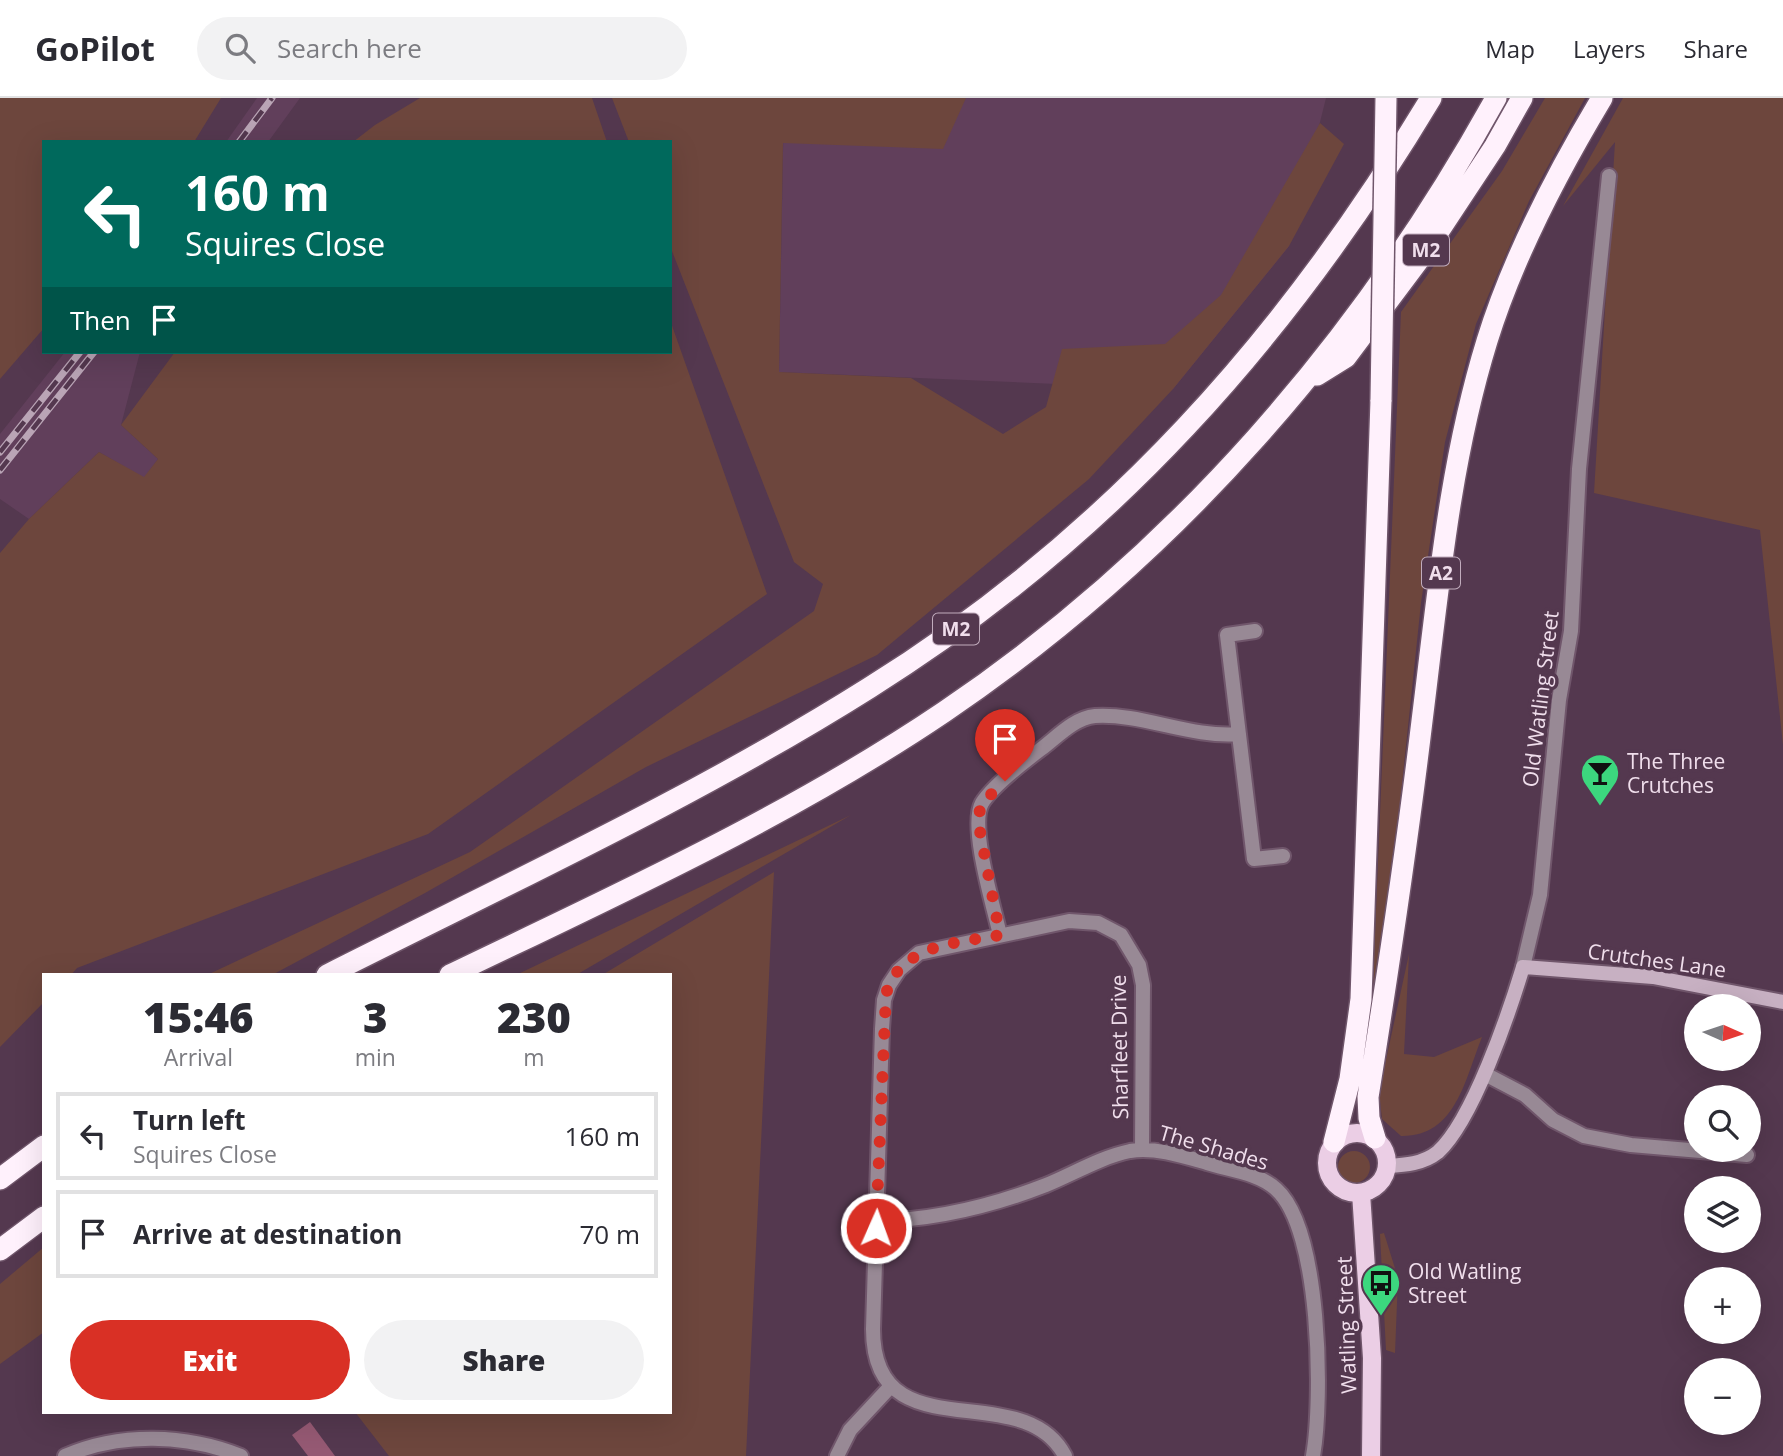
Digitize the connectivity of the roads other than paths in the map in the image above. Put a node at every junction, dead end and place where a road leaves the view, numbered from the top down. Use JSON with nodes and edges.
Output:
{"nodes":[{"id":1,"x":1386,"y":98,"type":"edge"},
{"id":2,"x":1431,"y":98,"type":"edge"},
{"id":3,"x":1496,"y":98,"type":"edge"},
{"id":4,"x":1522,"y":98,"type":"edge"},
{"id":5,"x":1602,"y":98,"type":"edge"},
{"id":6,"x":1609,"y":176,"type":"dead end"},
{"id":7,"x":1307,"y":382,"type":"junction"},
{"id":8,"x":1255,"y":631,"type":"dead end"},
{"id":9,"x":1239,"y":734,"type":"junction"},
{"id":10,"x":1283,"y":856,"type":"dead end"},
{"id":11,"x":1000,"y":935,"type":"junction"},
{"id":12,"x":1523,"y":967,"type":"junction"},
{"id":13,"x":331,"y":973,"type":"edge"},
{"id":14,"x":454,"y":973,"type":"edge"},
{"id":15,"x":1783,"y":1002,"type":"edge"},
{"id":16,"x":1485,"y":1074,"type":"junction"},
{"id":17,"x":1375,"y":1138,"type":"junction"},
{"id":18,"x":1334,"y":1142,"type":"junction"},
{"id":19,"x":42,"y":1148,"type":"edge"},
{"id":20,"x":1142,"y":1150,"type":"junction"},
{"id":21,"x":1684,"y":1150,"type":"edge"},
{"id":22,"x":1387,"y":1166,"type":"junction"},
{"id":23,"x":0,"y":1179,"type":"edge"},
{"id":24,"x":1362,"y":1193,"type":"junction"},
{"id":25,"x":42,"y":1218,"type":"edge"},
{"id":26,"x":876,"y":1221,"type":"junction"},
{"id":27,"x":0,"y":1250,"type":"edge"},
{"id":28,"x":890,"y":1387,"type":"junction"},
{"id":29,"x":65,"y":1456,"type":"edge"},
{"id":30,"x":240,"y":1456,"type":"edge"},
{"id":31,"x":837,"y":1456,"type":"edge"},
{"id":32,"x":1065,"y":1456,"type":"edge"},
{"id":33,"x":1313,"y":1456,"type":"edge"},
{"id":34,"x":1371,"y":1456,"type":"edge"}],
"edges":[{"from":1,"to":18,"type":"highway","bridge":true},
{"from":2,"to":13,"type":"highway","number":"M2"},
{"from":3,"to":7,"type":"highway","number":"M2"},
{"from":4,"to":7,"type":"highway","number":"M2"},
{"from":5,"to":17,"type":"highway","number":"A2"},
{"from":6,"to":12,"type":"street","name":"Old Watling Street"},
{"from":7,"to":14,"type":"highway","number":"M2"},
{"from":8,"to":9,"type":"street"},
{"from":9,"to":10,"type":"street"},
{"from":9,"to":11,"type":"street"},
{"from":11,"to":20,"type":"street","name":"Sharfleet Drive"},
{"from":11,"to":26,"type":"street","name":"Sharfleet Drive"},
{"from":12,"to":15,"type":"street","name":"Crutches Lane"},
{"from":12,"to":16,"type":"street","name":"Old Watling Street"},
{"from":16,"to":21,"type":"street"},
{"from":16,"to":22,"type":"street","name":"Old Watling Street"},
{"from":17,"to":18,"type":"main road"},
{"from":17,"to":22,"type":"main road"},
{"from":18,"to":24,"type":"main road"},
{"from":19,"to":23,"type":"highway"},
{"from":20,"to":26,"type":"street","name":"The Shades"},
{"from":20,"to":33,"type":"street","name":"The Shades"},
{"from":22,"to":24,"type":"main road"},
{"from":24,"to":34,"type":"main road","name":"Watling Street"},
{"from":25,"to":27,"type":"highway"},
{"from":26,"to":28,"type":"street","name":"Sharfleet Drive"},
{"from":28,"to":31,"type":"street"},
{"from":28,"to":32,"type":"street"},
{"from":29,"to":30,"type":"street"}]}
